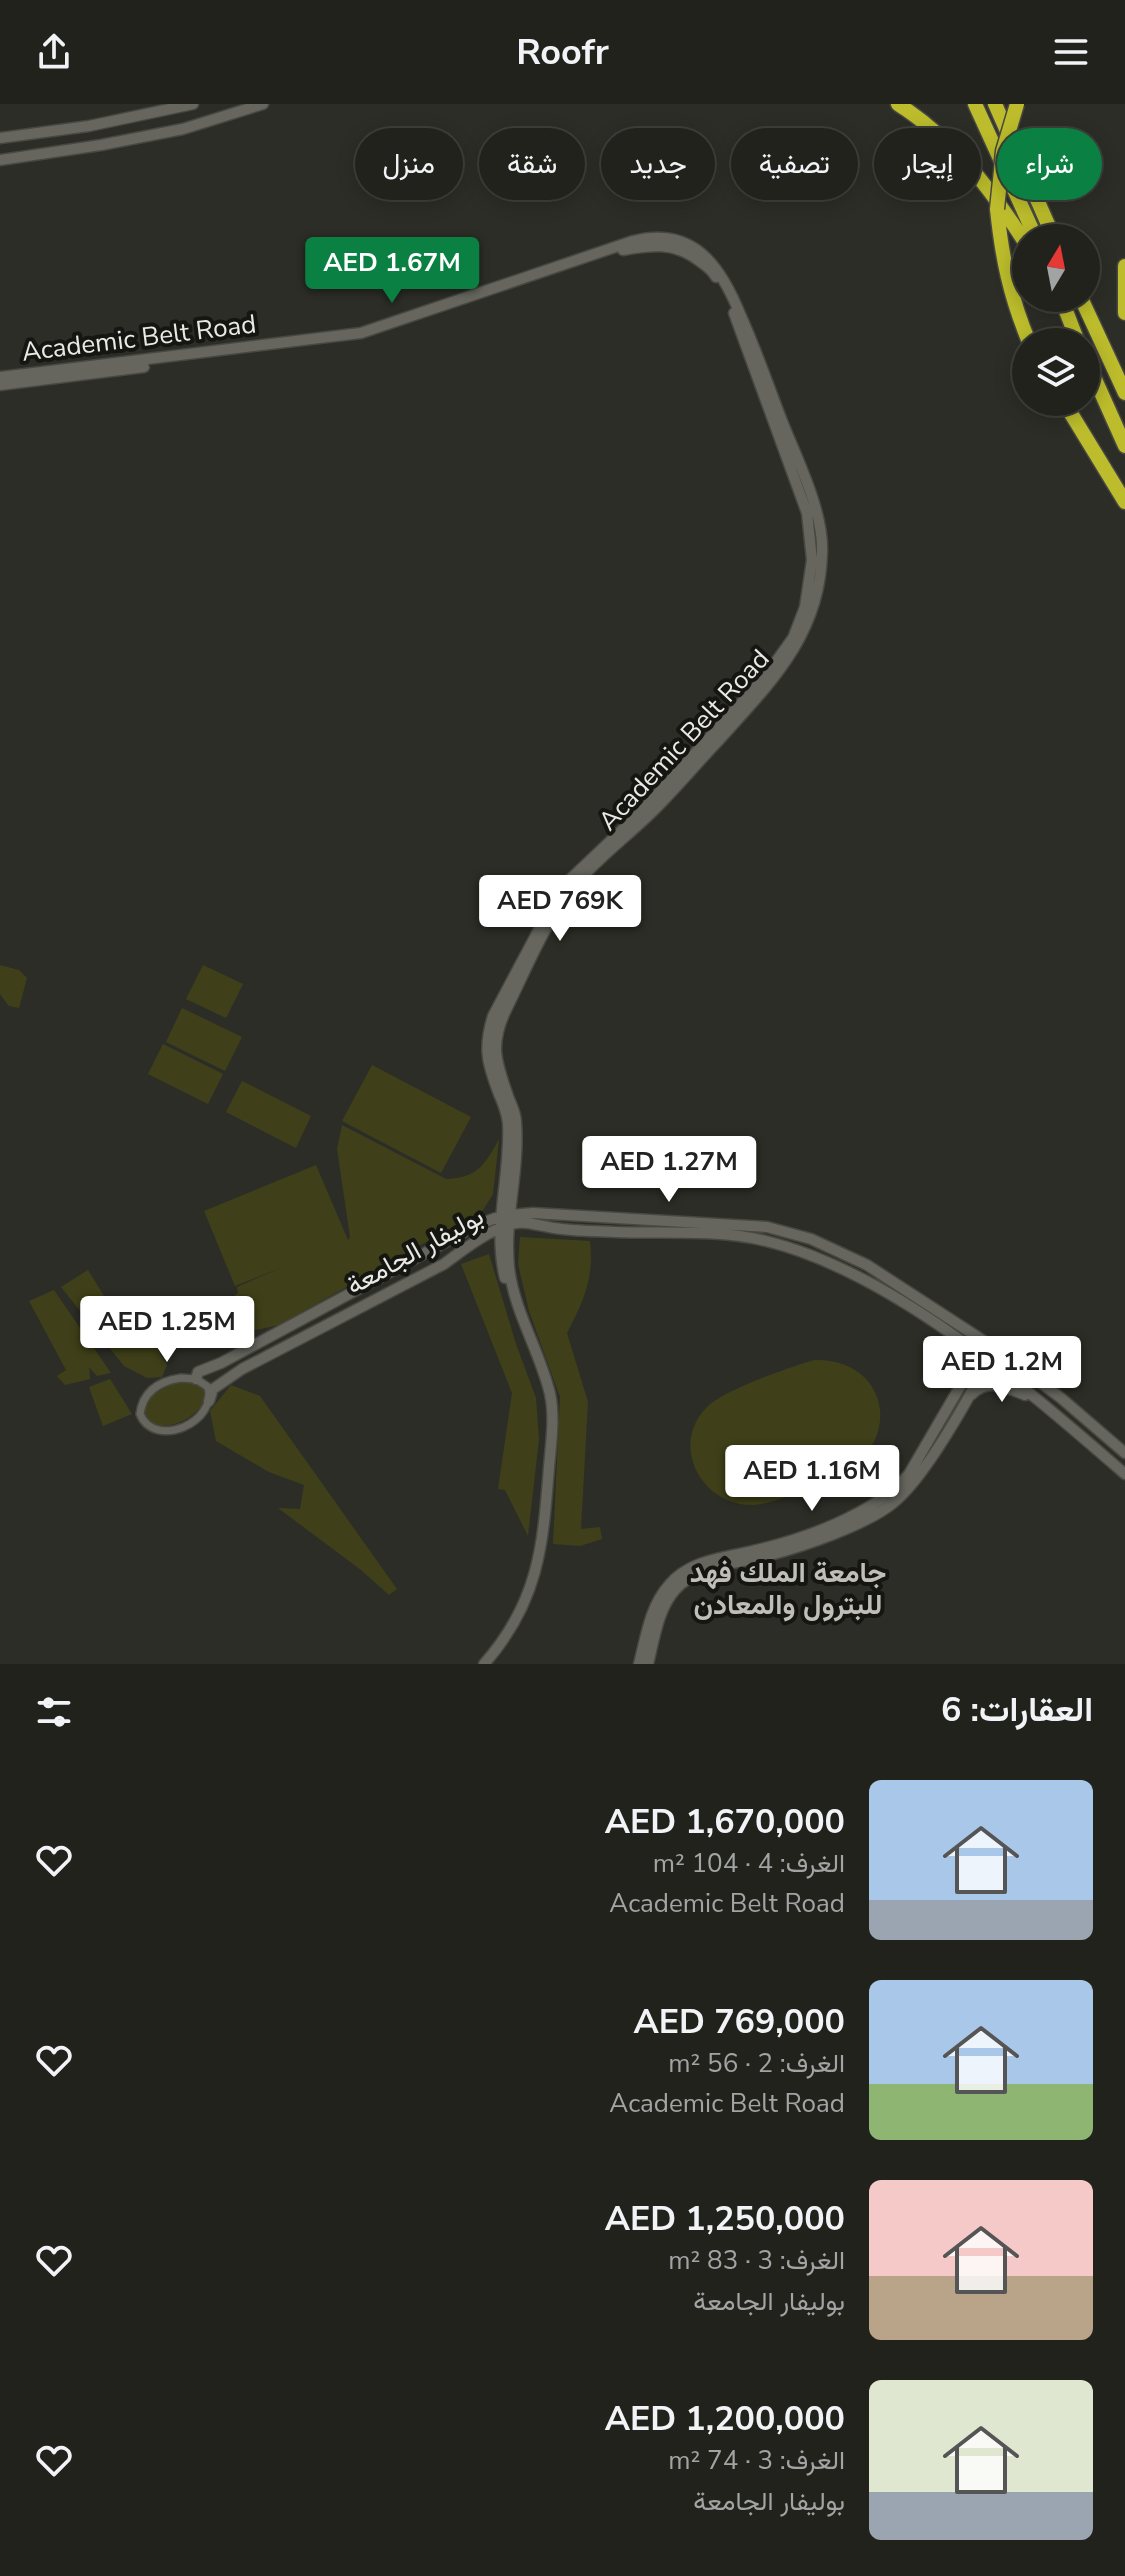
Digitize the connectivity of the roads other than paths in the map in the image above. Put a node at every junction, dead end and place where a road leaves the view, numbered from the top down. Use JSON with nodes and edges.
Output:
{"nodes":[{"id":1,"x":193,"y":104,"type":"edge"},
{"id":2,"x":263,"y":104,"type":"edge"},
{"id":3,"x":898,"y":104,"type":"edge"},
{"id":4,"x":975,"y":104,"type":"edge"},
{"id":5,"x":995,"y":104,"type":"edge"},
{"id":6,"x":1017,"y":104,"type":"edge"},
{"id":7,"x":0,"y":138,"type":"edge"},
{"id":8,"x":0,"y":160,"type":"edge"},
{"id":9,"x":1012,"y":224,"type":"edge"},
{"id":10,"x":1030,"y":224,"type":"edge"},
{"id":11,"x":1048,"y":224,"type":"edge"},
{"id":12,"x":1125,"y":266,"type":"edge"},
{"id":13,"x":1087,"y":312,"type":"edge"},
{"id":14,"x":1125,"y":313,"type":"edge"},
{"id":15,"x":1023,"y":328,"type":"edge"},
{"id":16,"x":0,"y":377,"type":"edge"},
{"id":17,"x":0,"y":385,"type":"edge"},
{"id":18,"x":1100,"y":390,"type":"edge"},
{"id":19,"x":1125,"y":393,"type":"edge"},
{"id":20,"x":1073,"y":416,"type":"edge"},
{"id":21,"x":1125,"y":446,"type":"edge"},
{"id":22,"x":1125,"y":502,"type":"edge"},
{"id":23,"x":505,"y":1221,"type":"junction"},
{"id":24,"x":767,"y":1227,"type":"junction"},
{"id":25,"x":764,"y":1241,"type":"junction"},
{"id":26,"x":318,"y":1309,"type":"junction"},
{"id":27,"x":327,"y":1325,"type":"junction"},
{"id":28,"x":993,"y":1347,"type":"junction"},
{"id":29,"x":983,"y":1358,"type":"junction"},
{"id":30,"x":196,"y":1379,"type":"junction"},
{"id":31,"x":1038,"y":1400,"type":"junction"},
{"id":32,"x":209,"y":1401,"type":"junction"},
{"id":33,"x":964,"y":1402,"type":"junction"},
{"id":34,"x":1125,"y":1453,"type":"edge"},
{"id":35,"x":1125,"y":1474,"type":"edge"},
{"id":36,"x":475,"y":1664,"type":"edge"},
{"id":37,"x":484,"y":1664,"type":"edge"},
{"id":38,"x":639,"y":1664,"type":"edge"},
{"id":39,"x":648,"y":1664,"type":"edge"}],
"edges":[{"from":1,"to":7,"type":"street"},
{"from":2,"to":8,"type":"street"},
{"from":3,"to":9,"type":"highway"},
{"from":4,"to":10,"type":"highway"},
{"from":5,"to":11,"type":"highway"},
{"from":6,"to":15,"type":"highway","bridge":true},
{"from":12,"to":14,"type":"highway"},
{"from":13,"to":19,"type":"highway"},
{"from":16,"to":23,"type":"street","name":"Academic Belt Road"},
{"from":17,"to":23,"type":"street","name":"Academic Belt Road"},
{"from":18,"to":21,"type":"highway"},
{"from":20,"to":22,"type":"highway"},
{"from":23,"to":24,"type":"street","name":"بوليفار الجامعة"},
{"from":23,"to":25,"type":"street","name":"بوليفار الجامعة"},
{"from":23,"to":26,"type":"street","name":"بوليفار الجامعة"},
{"from":23,"to":27,"type":"street","name":"بوليفار الجامعة"},
{"from":23,"to":36,"type":"street","name":"Academic Belt Road"},
{"from":23,"to":37,"type":"street","name":"Academic Belt Road"},
{"from":24,"to":25,"type":"street"},
{"from":24,"to":28,"type":"street","name":"بوليفار الجامعة"},
{"from":25,"to":29,"type":"street","name":"بوليفار الجامعة"},
{"from":26,"to":27,"type":"street"},
{"from":26,"to":30,"type":"street","name":"بوليفار الجامعة"},
{"from":27,"to":32,"type":"street","name":"بوليفار الجامعة"},
{"from":28,"to":29,"type":"street"},
{"from":28,"to":34,"type":"street","name":"بوليفار الجامعة"},
{"from":29,"to":31,"type":"street","name":"بوليفار الجامعة"},
{"from":29,"to":33,"type":"street"},
{"from":29,"to":38,"type":"street"},
{"from":30,"to":32,"type":"street"},
{"from":30,"to":32,"type":"street"},
{"from":31,"to":33,"type":"street"},
{"from":31,"to":35,"type":"street","name":"بوليفار الجامعة"},
{"from":33,"to":39,"type":"street"}]}
